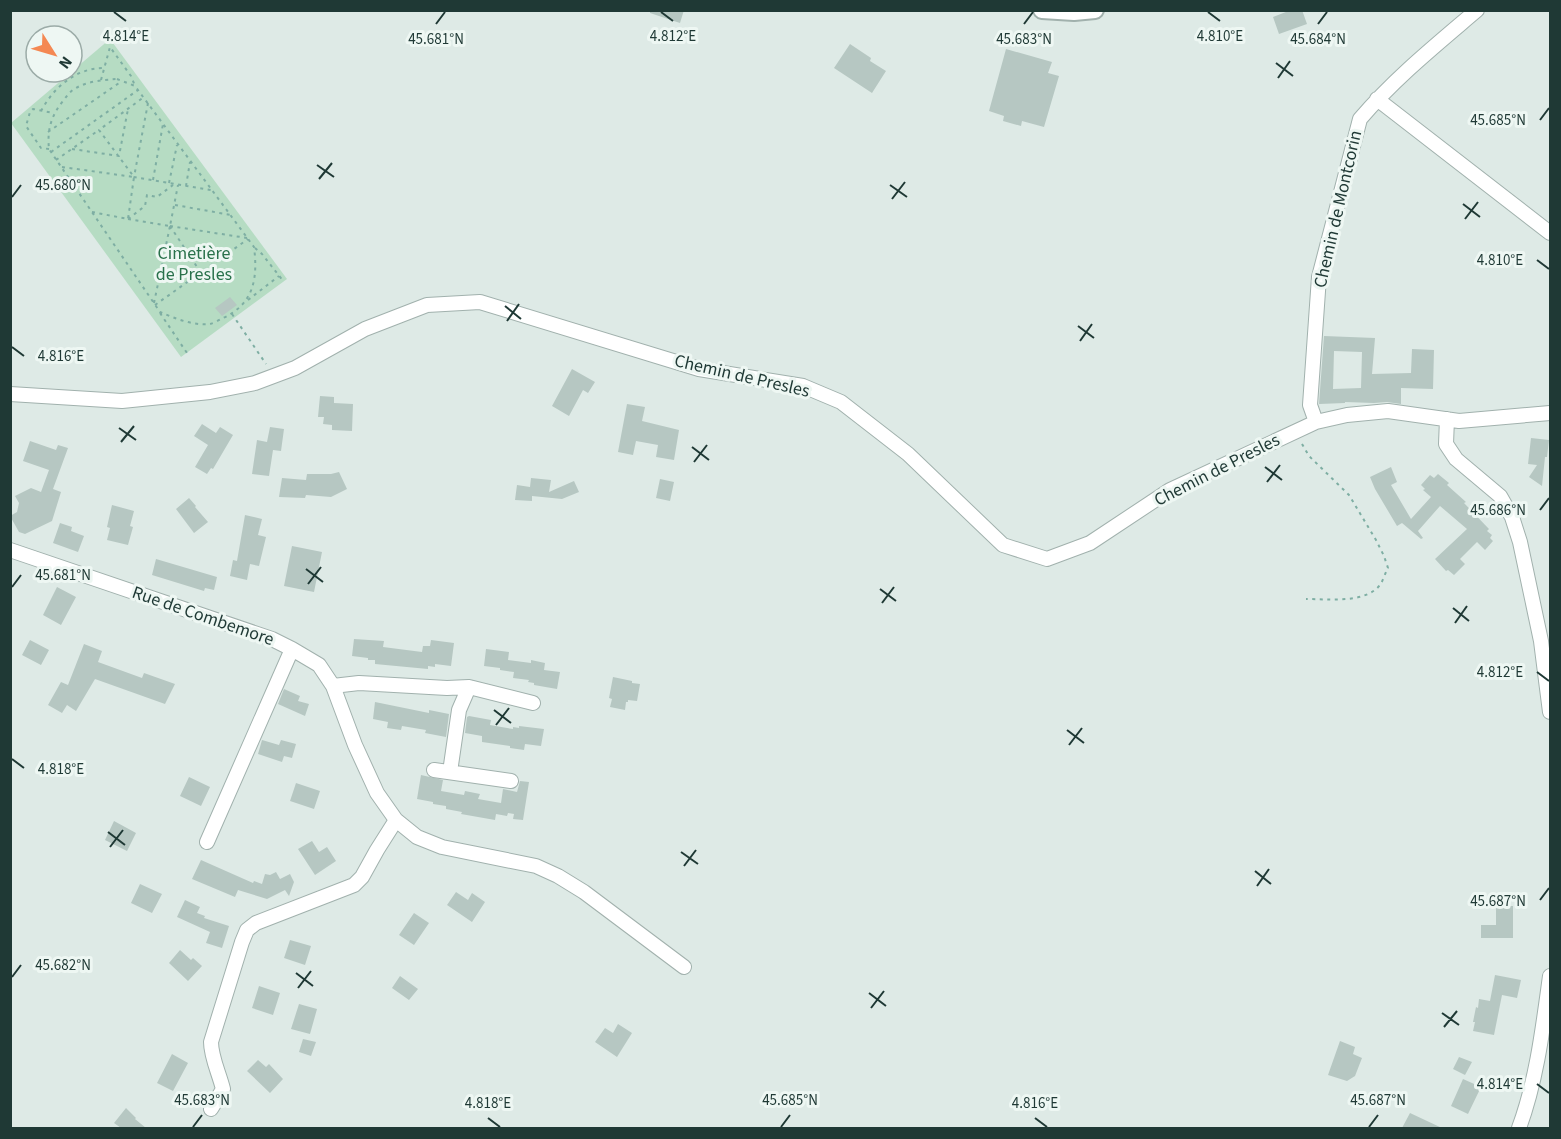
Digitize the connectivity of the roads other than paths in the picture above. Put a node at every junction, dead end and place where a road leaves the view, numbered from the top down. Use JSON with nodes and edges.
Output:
{"nodes":[{"id":1,"x":1042,"y":10,"type":"edge"},
{"id":2,"x":1095,"y":10,"type":"edge"},
{"id":3,"x":1477,"y":10,"type":"edge"},
{"id":4,"x":1074,"y":12,"type":"edge"},
{"id":5,"x":1377,"y":99,"type":"junction"},
{"id":6,"x":1551,"y":233,"type":"edge"},
{"id":7,"x":10,"y":394,"type":"edge"},
{"id":8,"x":1551,"y":413,"type":"edge"},
{"id":9,"x":1447,"y":419,"type":"junction"},
{"id":10,"x":1316,"y":422,"type":"junction"},
{"id":11,"x":10,"y":549,"type":"edge"},
{"id":12,"x":292,"y":649,"type":"junction"},
{"id":13,"x":333,"y":686,"type":"junction"},
{"id":14,"x":469,"y":687,"type":"junction"},
{"id":15,"x":533,"y":703,"type":"dead end"},
{"id":16,"x":1551,"y":712,"type":"edge"},
{"id":17,"x":434,"y":770,"type":"dead end"},
{"id":18,"x":450,"y":772,"type":"junction"},
{"id":19,"x":511,"y":781,"type":"dead end"},
{"id":20,"x":396,"y":820,"type":"junction"},
{"id":21,"x":207,"y":842,"type":"dead end"},
{"id":22,"x":684,"y":967,"type":"dead end"},
{"id":23,"x":1551,"y":976,"type":"edge"},
{"id":24,"x":211,"y":1109,"type":"dead end"},
{"id":25,"x":1518,"y":1128,"type":"edge"}],
"edges":[{"from":1,"to":4,"type":"street"},
{"from":2,"to":4,"type":"street"},
{"from":3,"to":5,"type":"street","name":"Chemin de Montcorin"},
{"from":5,"to":6,"type":"street"},
{"from":5,"to":10,"type":"street","name":"Chemin de Montcorin"},
{"from":7,"to":10,"type":"street","name":"Chemin de Presles"},
{"from":8,"to":9,"type":"street","name":"Chemin de Presles"},
{"from":9,"to":10,"type":"street","name":"Chemin de Presles"},
{"from":9,"to":16,"type":"street"},
{"from":11,"to":12,"type":"street","name":"Rue de Combemore"},
{"from":12,"to":13,"type":"street","name":"Rue de Combemore"},
{"from":12,"to":21,"type":"street","name":"Rue de Combemore"},
{"from":13,"to":14,"type":"street"},
{"from":13,"to":20,"type":"street","name":"Rue de Combemore"},
{"from":14,"to":15,"type":"street"},
{"from":14,"to":18,"type":"street"},
{"from":17,"to":18,"type":"street"},
{"from":18,"to":19,"type":"street"},
{"from":20,"to":22,"type":"street","name":"Rue de Combemore"},
{"from":20,"to":24,"type":"street"},
{"from":23,"to":25,"type":"street"}]}
